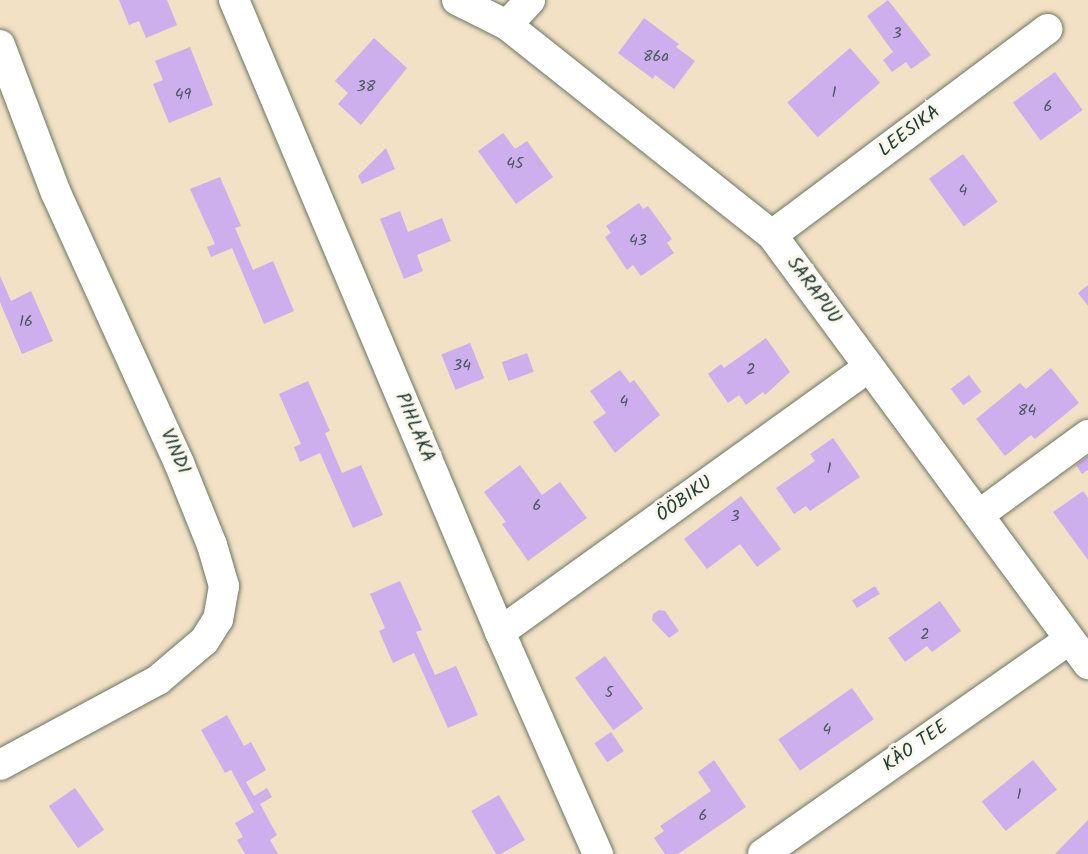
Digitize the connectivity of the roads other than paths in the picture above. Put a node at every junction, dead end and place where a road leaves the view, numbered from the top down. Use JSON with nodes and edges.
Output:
{"nodes":[{"id":1,"x":233,"y":0,"type":"edge"},
{"id":2,"x":457,"y":0,"type":"edge"},
{"id":3,"x":530,"y":0,"type":"edge"},
{"id":4,"x":507,"y":25,"type":"junction"},
{"id":5,"x":1047,"y":29,"type":"dead end"},
{"id":6,"x":0,"y":46,"type":"edge"},
{"id":7,"x":772,"y":235,"type":"junction"},
{"id":8,"x":869,"y":368,"type":"junction"},
{"id":9,"x":1088,"y":435,"type":"edge"},
{"id":10,"x":980,"y":514,"type":"junction"},
{"id":11,"x":500,"y":632,"type":"junction"},
{"id":12,"x":1069,"y":640,"type":"junction"},
{"id":13,"x":1088,"y":664,"type":"edge"},
{"id":14,"x":0,"y":765,"type":"edge"},
{"id":15,"x":598,"y":854,"type":"edge"},
{"id":16,"x":763,"y":854,"type":"edge"}],
"edges":[{"from":1,"to":11,"type":"street","name":"PIHLAKA"},
{"from":2,"to":4,"type":"street","name":"SARAPUU"},
{"from":3,"to":4,"type":"street"},
{"from":4,"to":7,"type":"street","name":"SARAPUU"},
{"from":5,"to":7,"type":"street","name":"LEESIKA"},
{"from":6,"to":14,"type":"street","name":"VINDI"},
{"from":7,"to":8,"type":"street","name":"SARAPUU"},
{"from":8,"to":10,"type":"street","name":"SARAPUU"},
{"from":8,"to":11,"type":"street","name":"ÖÖBIKU"},
{"from":9,"to":10,"type":"street"},
{"from":10,"to":12,"type":"street","name":"SARAPUU"},
{"from":11,"to":15,"type":"street","name":"PIHLAKA"},
{"from":12,"to":13,"type":"street","name":"SARAPUU"},
{"from":12,"to":16,"type":"street","name":"KÄO TEE"}]}
